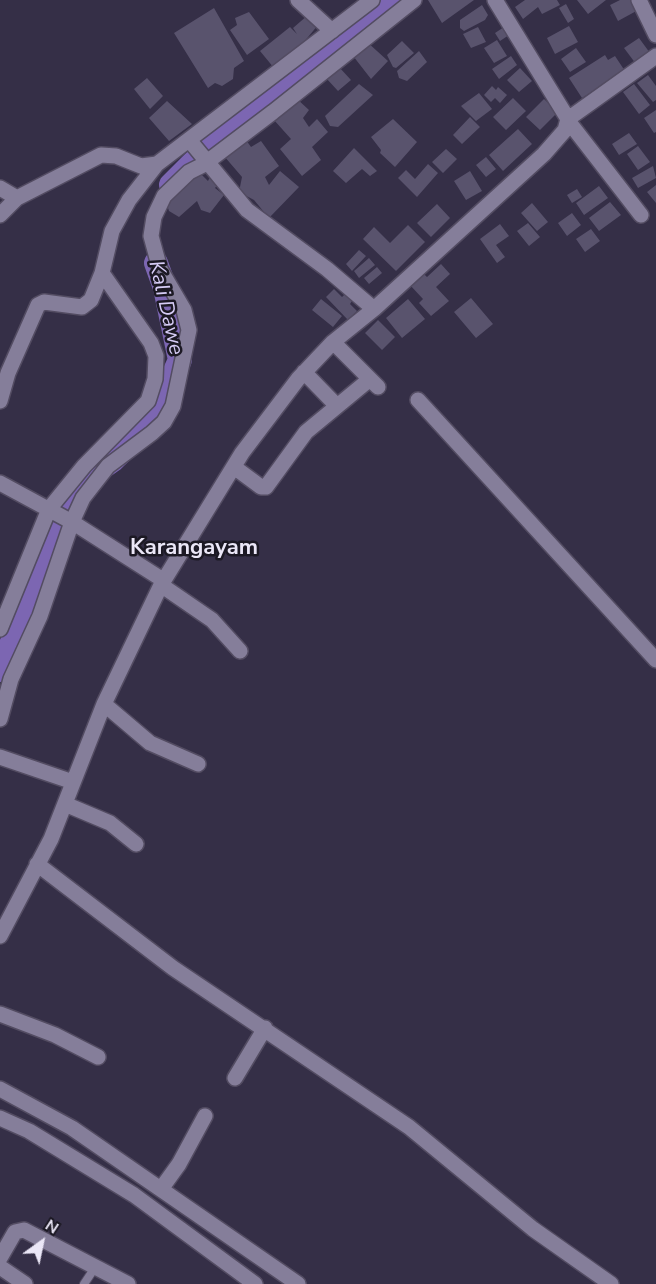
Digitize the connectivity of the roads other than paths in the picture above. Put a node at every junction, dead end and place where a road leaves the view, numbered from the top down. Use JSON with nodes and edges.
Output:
{"nodes":[{"id":1,"x":298,"y":0,"type":"edge"},
{"id":2,"x":372,"y":0,"type":"edge"},
{"id":3,"x":414,"y":0,"type":"edge"},
{"id":4,"x":495,"y":0,"type":"edge"},
{"id":5,"x":639,"y":0,"type":"edge"},
{"id":6,"x":332,"y":31,"type":"junction"},
{"id":7,"x":656,"y":35,"type":"edge"},
{"id":8,"x":656,"y":56,"type":"edge"},
{"id":9,"x":569,"y":120,"type":"junction"},
{"id":10,"x":200,"y":152,"type":"junction"},
{"id":11,"x":157,"y":164,"type":"junction"},
{"id":12,"x":0,"y":188,"type":"edge"},
{"id":13,"x":17,"y":198,"type":"junction"},
{"id":14,"x":0,"y":215,"type":"edge"},
{"id":15,"x":641,"y":215,"type":"dead end"},
{"id":16,"x":102,"y":273,"type":"junction"},
{"id":17,"x":374,"y":309,"type":"junction"},
{"id":18,"x":333,"y":342,"type":"junction"},
{"id":19,"x":304,"y":372,"type":"junction"},
{"id":20,"x":418,"y":399,"type":"dead end"},
{"id":21,"x":0,"y":401,"type":"edge"},
{"id":22,"x":337,"y":406,"type":"junction"},
{"id":23,"x":234,"y":467,"type":"junction"},
{"id":24,"x":0,"y":483,"type":"edge"},
{"id":25,"x":59,"y":515,"type":"junction"},
{"id":26,"x":162,"y":583,"type":"junction"},
{"id":27,"x":0,"y":629,"type":"edge"},
{"id":28,"x":240,"y":651,"type":"dead end"},
{"id":29,"x":656,"y":660,"type":"edge"},
{"id":30,"x":104,"y":704,"type":"junction"},
{"id":31,"x":0,"y":718,"type":"edge"},
{"id":32,"x":0,"y":757,"type":"edge"},
{"id":33,"x":198,"y":765,"type":"dead end"},
{"id":34,"x":73,"y":782,"type":"junction"},
{"id":35,"x":65,"y":804,"type":"junction"},
{"id":36,"x":136,"y":844,"type":"dead end"},
{"id":37,"x":37,"y":864,"type":"junction"},
{"id":38,"x":0,"y":936,"type":"edge"},
{"id":39,"x":0,"y":1014,"type":"edge"},
{"id":40,"x":265,"y":1028,"type":"junction"},
{"id":41,"x":99,"y":1057,"type":"dead end"},
{"id":42,"x":235,"y":1078,"type":"dead end"},
{"id":43,"x":0,"y":1089,"type":"edge"},
{"id":44,"x":205,"y":1116,"type":"dead end"},
{"id":45,"x":0,"y":1118,"type":"edge"},
{"id":46,"x":161,"y":1189,"type":"junction"},
{"id":47,"x":0,"y":1258,"type":"edge"},
{"id":48,"x":96,"y":1266,"type":"junction"},
{"id":49,"x":0,"y":1267,"type":"edge"},
{"id":50,"x":24,"y":1284,"type":"edge"},
{"id":51,"x":84,"y":1284,"type":"edge"},
{"id":52,"x":128,"y":1284,"type":"edge"},
{"id":53,"x":255,"y":1284,"type":"edge"},
{"id":54,"x":298,"y":1284,"type":"edge"},
{"id":55,"x":611,"y":1284,"type":"edge"}],
"edges":[{"from":1,"to":6,"type":"street"},
{"from":2,"to":6,"type":"street"},
{"from":3,"to":10,"type":"street"},
{"from":4,"to":9,"type":"street"},
{"from":5,"to":7,"type":"street"},
{"from":6,"to":10,"type":"street"},
{"from":8,"to":9,"type":"street"},
{"from":9,"to":15,"type":"street"},
{"from":9,"to":17,"type":"street"},
{"from":10,"to":11,"type":"street"},
{"from":10,"to":17,"type":"street"},
{"from":10,"to":25,"type":"street"},
{"from":11,"to":13,"type":"street"},
{"from":11,"to":16,"type":"street"},
{"from":12,"to":13,"type":"street"},
{"from":13,"to":14,"type":"street"},
{"from":16,"to":21,"type":"street"},
{"from":16,"to":25,"type":"street"},
{"from":17,"to":18,"type":"street"},
{"from":18,"to":19,"type":"street"},
{"from":18,"to":22,"type":"street"},
{"from":19,"to":22,"type":"street"},
{"from":19,"to":23,"type":"street"},
{"from":20,"to":29,"type":"street"},
{"from":22,"to":23,"type":"street"},
{"from":23,"to":26,"type":"street"},
{"from":24,"to":25,"type":"street"},
{"from":25,"to":26,"type":"street"},
{"from":25,"to":27,"type":"street"},
{"from":25,"to":31,"type":"street"},
{"from":26,"to":28,"type":"street"},
{"from":26,"to":30,"type":"street"},
{"from":30,"to":33,"type":"street"},
{"from":30,"to":34,"type":"street"},
{"from":32,"to":34,"type":"street"},
{"from":34,"to":35,"type":"street"},
{"from":35,"to":36,"type":"street"},
{"from":35,"to":37,"type":"street"},
{"from":37,"to":38,"type":"street"},
{"from":37,"to":40,"type":"street"},
{"from":39,"to":41,"type":"street"},
{"from":40,"to":42,"type":"street"},
{"from":40,"to":55,"type":"street"},
{"from":43,"to":46,"type":"street"},
{"from":44,"to":46,"type":"street"},
{"from":45,"to":53,"type":"street"},
{"from":46,"to":54,"type":"street"},
{"from":47,"to":48,"type":"street"},
{"from":48,"to":51,"type":"lane"},
{"from":48,"to":52,"type":"street"},
{"from":49,"to":50,"type":"street"}]}
